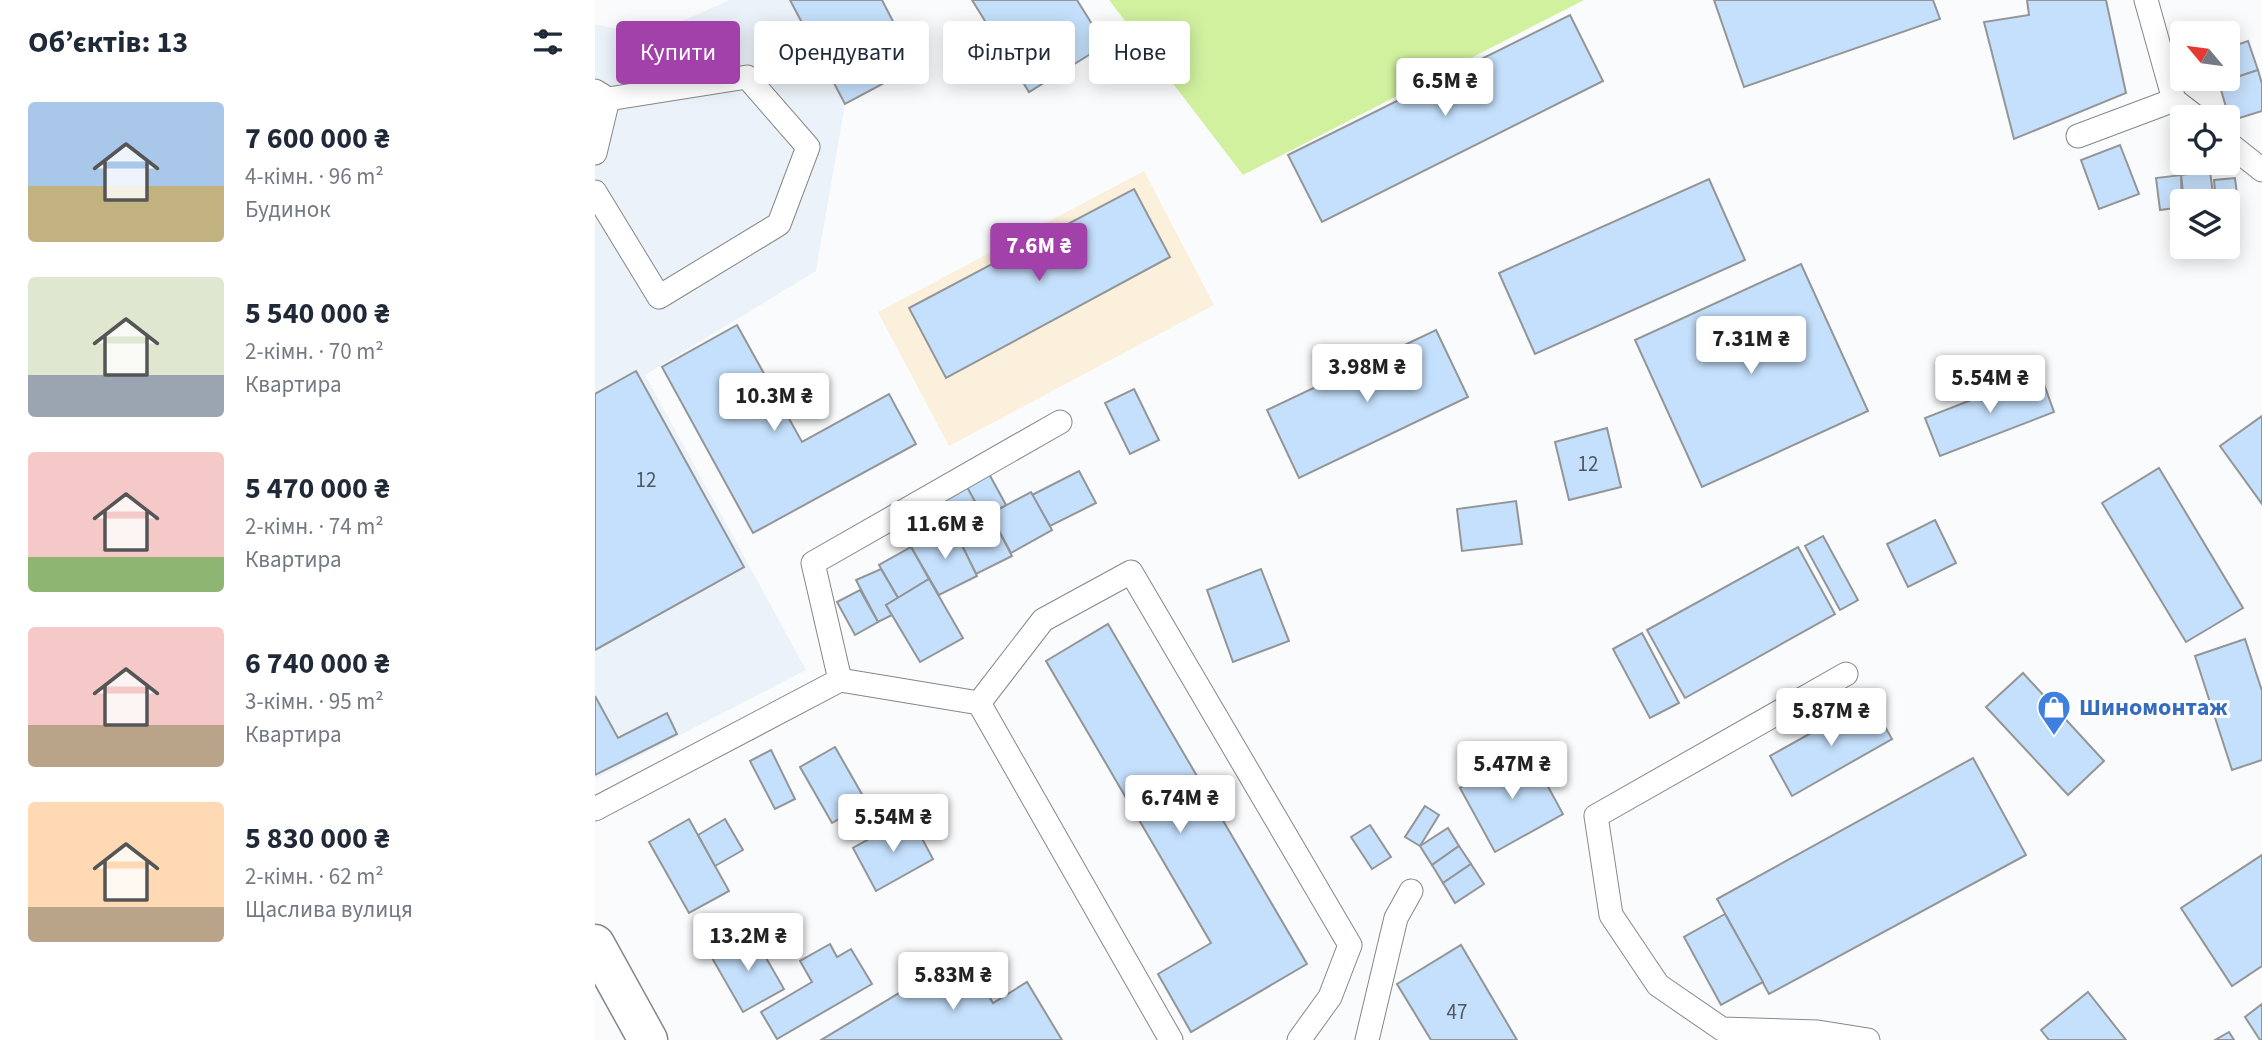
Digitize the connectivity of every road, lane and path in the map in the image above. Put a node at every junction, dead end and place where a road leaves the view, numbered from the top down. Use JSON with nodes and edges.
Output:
{"nodes":[{"id":1,"x":2146,"y":0,"type":"edge"},
{"id":2,"x":602,"y":95,"type":"edge"},
{"id":3,"x":2174,"y":100,"type":"junction"},
{"id":4,"x":2180,"y":105,"type":"edge"},
{"id":5,"x":2078,"y":136,"type":"dead end"},
{"id":6,"x":595,"y":153,"type":"edge"},
{"id":7,"x":2240,"y":153,"type":"edge"},
{"id":8,"x":2262,"y":170,"type":"edge"},
{"id":9,"x":595,"y":192,"type":"edge"},
{"id":10,"x":1060,"y":422,"type":"dead end"},
{"id":11,"x":1846,"y":674,"type":"dead end"},
{"id":12,"x":840,"y":680,"type":"junction"},
{"id":13,"x":979,"y":703,"type":"junction"},
{"id":14,"x":595,"y":809,"type":"edge"},
{"id":15,"x":1411,"y":891,"type":"dead end"},
{"id":16,"x":595,"y":944,"type":"edge"},
{"id":17,"x":648,"y":1040,"type":"edge"},
{"id":18,"x":1171,"y":1040,"type":"edge"},
{"id":19,"x":1299,"y":1040,"type":"edge"},
{"id":20,"x":1367,"y":1040,"type":"edge"},
{"id":21,"x":1868,"y":1040,"type":"edge"}],
"edges":[{"from":1,"to":3,"type":"lane"},
{"from":2,"to":6,"type":"lane"},
{"from":2,"to":9,"type":"lane"},
{"from":3,"to":4,"type":"lane"},
{"from":3,"to":5,"type":"lane"},
{"from":7,"to":8,"type":"lane"},
{"from":10,"to":12,"type":"lane"},
{"from":11,"to":21,"type":"lane"},
{"from":12,"to":13,"type":"lane"},
{"from":12,"to":14,"type":"lane"},
{"from":13,"to":18,"type":"lane"},
{"from":13,"to":19,"type":"lane"},
{"from":15,"to":20,"type":"lane"},
{"from":16,"to":17,"type":"street"}]}
